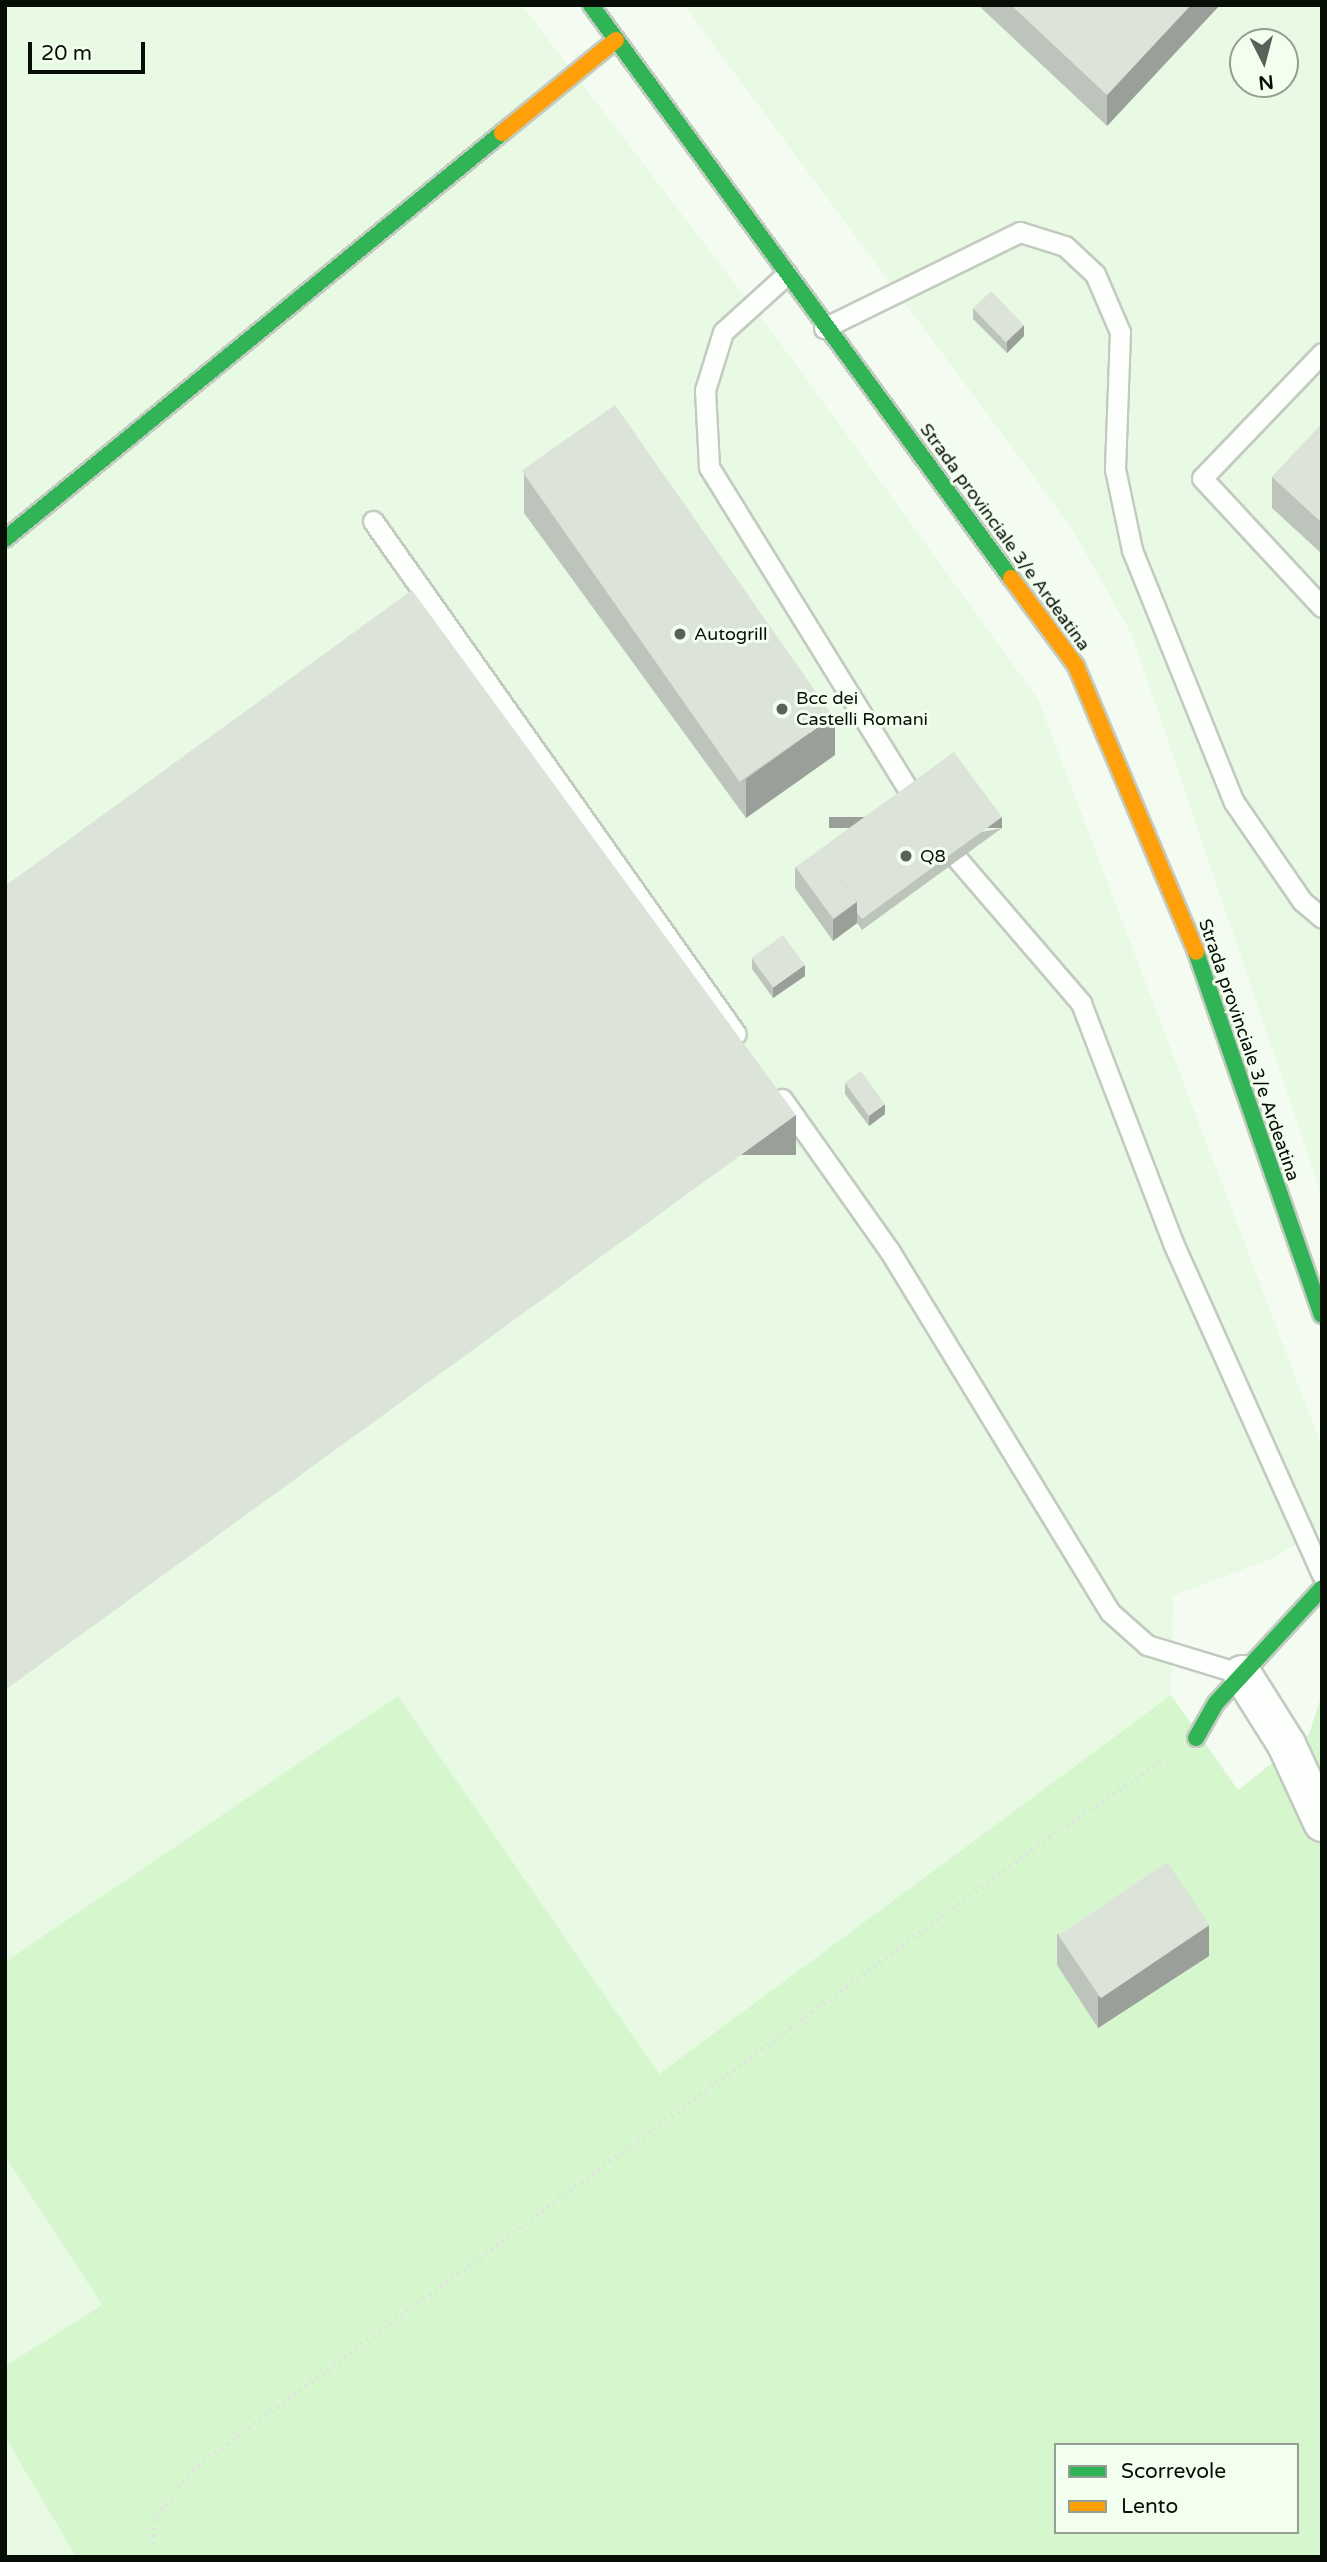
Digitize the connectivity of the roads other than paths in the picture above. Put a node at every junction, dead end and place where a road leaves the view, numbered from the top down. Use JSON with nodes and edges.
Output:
{"nodes":[{"id":1,"x":591,"y":5,"type":"edge"},
{"id":2,"x":616,"y":40,"type":"junction"},
{"id":3,"x":787,"y":274,"type":"junction"},
{"id":4,"x":824,"y":328,"type":"junction"},
{"id":5,"x":1322,"y":353,"type":"edge"},
{"id":6,"x":373,"y":520,"type":"dead end"},
{"id":7,"x":9,"y":530,"type":"edge"},
{"id":8,"x":1322,"y":607,"type":"edge"},
{"id":9,"x":1322,"y":918,"type":"edge"},
{"id":10,"x":752,"y":1056,"type":"edge"},
{"id":11,"x":768,"y":1079,"type":"edge"},
{"id":12,"x":1322,"y":1315,"type":"edge"},
{"id":13,"x":1322,"y":1574,"type":"edge"},
{"id":14,"x":1322,"y":1588,"type":"edge"},
{"id":15,"x":1241,"y":1674,"type":"junction"},
{"id":16,"x":1196,"y":1738,"type":"road end"},
{"id":17,"x":1322,"y":1822,"type":"edge"}],
"edges":[{"from":1,"to":2,"type":"main road","name":"Strada provinciale 3/e Ardeatina"},
{"from":2,"to":3,"type":"main road","name":"Strada provinciale 3/e Ardeatina"},
{"from":2,"to":7,"type":"main road"},
{"from":3,"to":4,"type":"main road","name":"Strada provinciale 3/e Ardeatina"},
{"from":3,"to":13,"type":"lane"},
{"from":4,"to":9,"type":"lane"},
{"from":4,"to":12,"type":"main road","name":"Strada provinciale 3/e Ardeatina"},
{"from":5,"to":8,"type":"lane"},
{"from":6,"to":10,"type":"lane"},
{"from":11,"to":15,"type":"lane"},
{"from":14,"to":15,"type":"main road"},
{"from":15,"to":16,"type":"main road"},
{"from":15,"to":17,"type":"street"}]}
